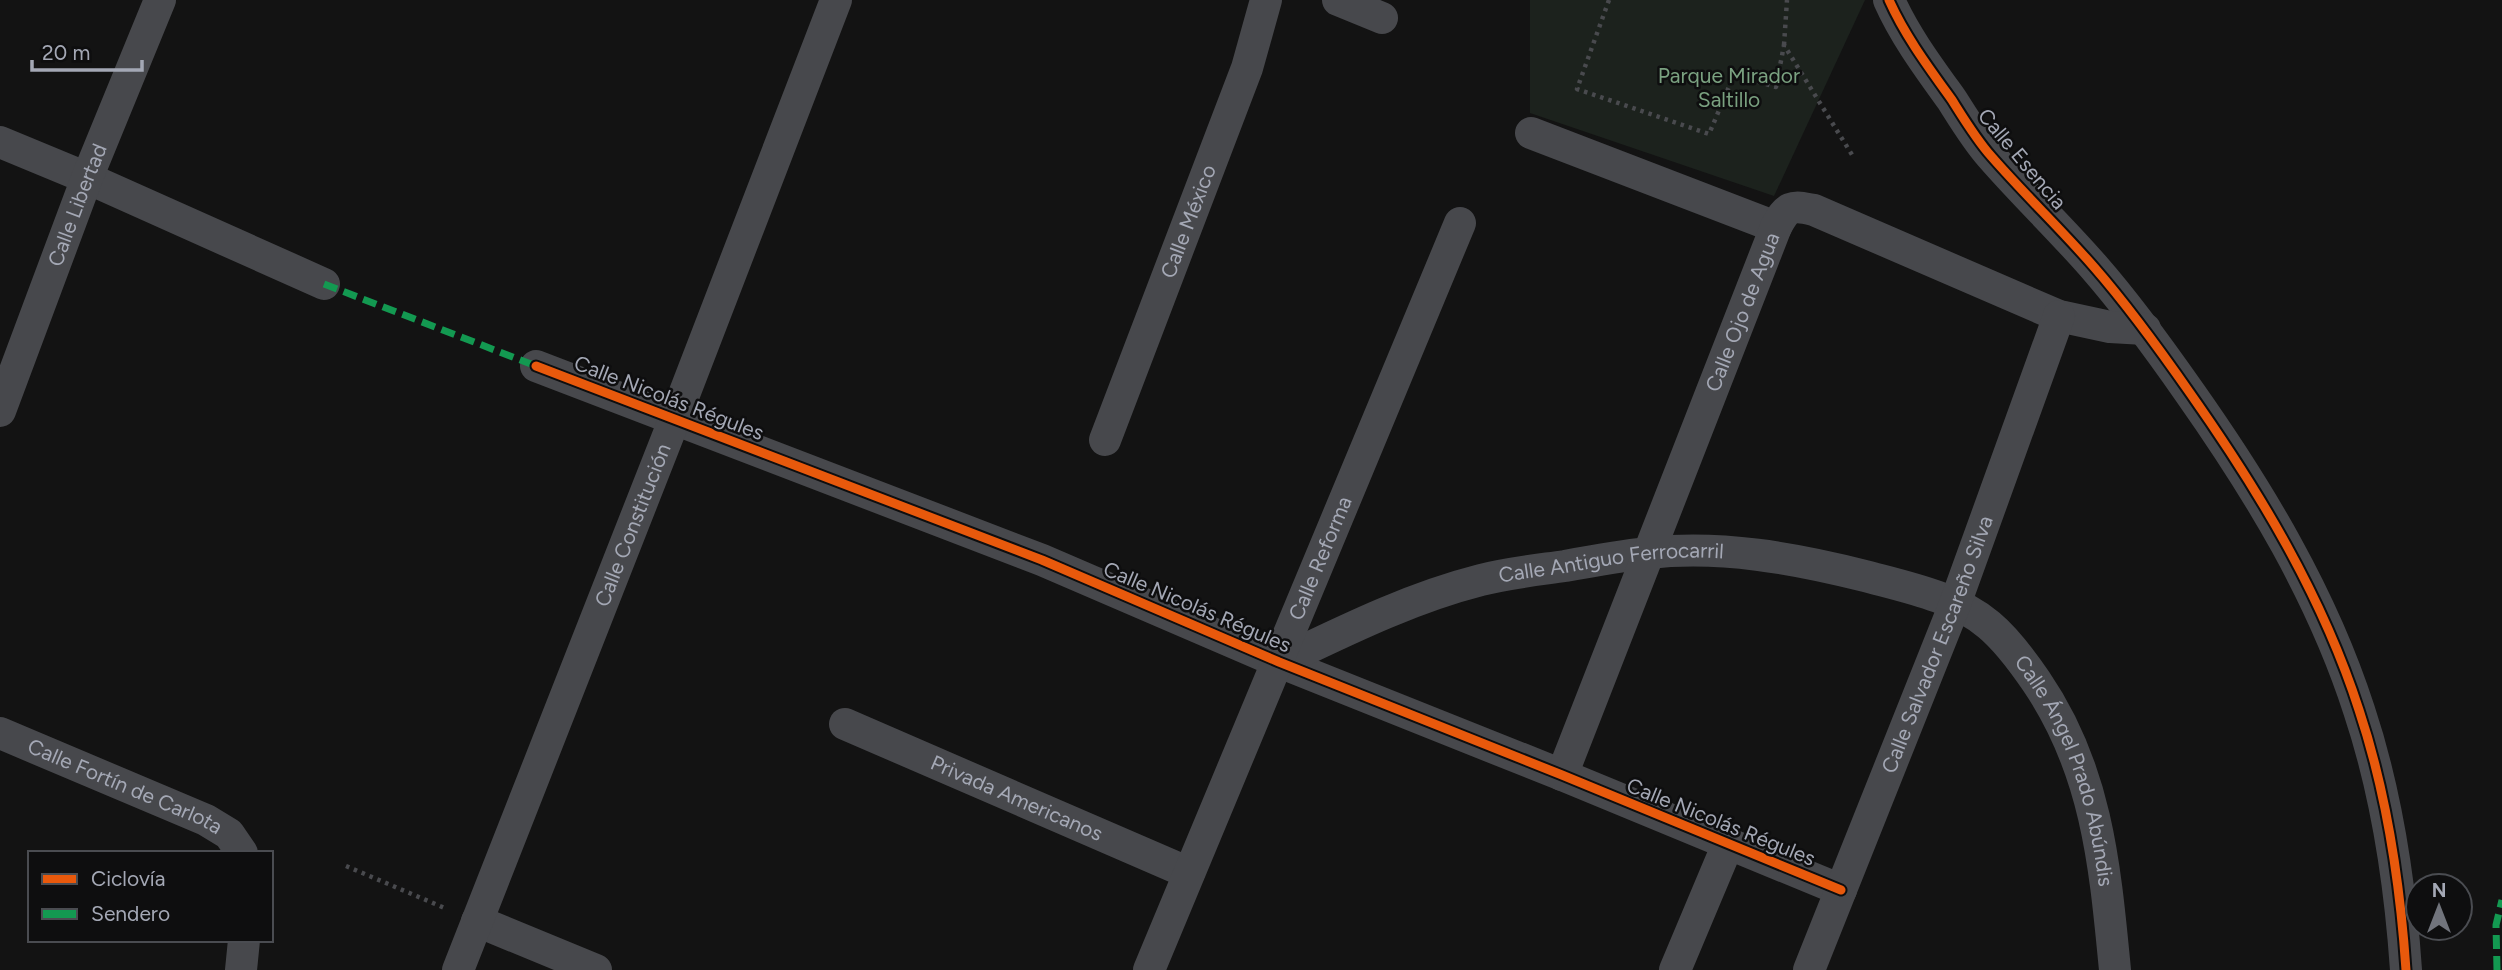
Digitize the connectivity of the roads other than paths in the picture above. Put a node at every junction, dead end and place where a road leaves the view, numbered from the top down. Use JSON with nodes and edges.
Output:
{"nodes":[{"id":1,"x":160,"y":0,"type":"edge"},
{"id":2,"x":836,"y":0,"type":"edge"},
{"id":3,"x":1266,"y":0,"type":"edge"},
{"id":4,"x":1338,"y":0,"type":"edge"},
{"id":5,"x":1889,"y":0,"type":"edge"},
{"id":6,"x":1382,"y":18,"type":"dead end"},
{"id":7,"x":1531,"y":133,"type":"dead end"},
{"id":8,"x":0,"y":142,"type":"edge"},
{"id":9,"x":87,"y":178,"type":"junction"},
{"id":10,"x":1460,"y":223,"type":"dead end"},
{"id":11,"x":1776,"y":227,"type":"junction"},
{"id":12,"x":324,"y":284,"type":"dead end"},
{"id":13,"x":2059,"y":316,"type":"junction"},
{"id":14,"x":2145,"y":329,"type":"junction"},
{"id":15,"x":536,"y":366,"type":"dead end"},
{"id":16,"x":0,"y":411,"type":"edge"},
{"id":17,"x":675,"y":418,"type":"junction"},
{"id":18,"x":1105,"y":440,"type":"dead end"},
{"id":19,"x":1650,"y":552,"type":"junction"},
{"id":20,"x":1955,"y":604,"type":"junction"},
{"id":21,"x":1279,"y":662,"type":"junction"},
{"id":22,"x":845,"y":724,"type":"dead end"},
{"id":23,"x":0,"y":733,"type":"edge"},
{"id":24,"x":1562,"y":775,"type":"junction"},
{"id":25,"x":1728,"y":844,"type":"junction"},
{"id":26,"x":241,"y":851,"type":"edge"},
{"id":27,"x":1189,"y":873,"type":"junction"},
{"id":28,"x":1840,"y":890,"type":"junction"},
{"id":29,"x":477,"y":921,"type":"junction"},
{"id":30,"x":244,"y":942,"type":"edge"},
{"id":31,"x":241,"y":970,"type":"edge"},
{"id":32,"x":458,"y":970,"type":"edge"},
{"id":33,"x":596,"y":970,"type":"edge"},
{"id":34,"x":1149,"y":970,"type":"edge"},
{"id":35,"x":1675,"y":970,"type":"edge"},
{"id":36,"x":1809,"y":970,"type":"edge"},
{"id":37,"x":2115,"y":970,"type":"edge"},
{"id":38,"x":2406,"y":970,"type":"edge"}],
"edges":[{"from":1,"to":9,"type":"street","name":"Calle Libertad"},
{"from":2,"to":17,"type":"street","name":"Calle Constitución"},
{"from":3,"to":18,"type":"street","name":"Calle México"},
{"from":4,"to":6,"type":"street"},
{"from":5,"to":14,"type":"street","name":"Calle Esencia"},
{"from":7,"to":11,"type":"street"},
{"from":8,"to":9,"type":"street"},
{"from":9,"to":12,"type":"street"},
{"from":9,"to":16,"type":"street","name":"Calle Libertad"},
{"from":10,"to":21,"type":"street","name":"Calle Reforma"},
{"from":11,"to":13,"type":"street","name":"Calle Ojo de Agua"},
{"from":11,"to":19,"type":"street","name":"Calle Ojo de Agua"},
{"from":13,"to":14,"type":"street","name":"Calle Ojo de Agua"},
{"from":13,"to":20,"type":"street","name":"Calle Salvador Escareño Silva"},
{"from":14,"to":38,"type":"street","name":"Calle Esencia"},
{"from":15,"to":17,"type":"street","name":"Calle Nicolás Régules"},
{"from":17,"to":21,"type":"street","name":"Calle Nicolás Régules"},
{"from":17,"to":29,"type":"street","name":"Calle Constitución"},
{"from":19,"to":20,"type":"street","name":"Calle Antiguo Ferrocarril"},
{"from":19,"to":21,"type":"street","name":"Calle Antiguo Ferrocarril"},
{"from":19,"to":24,"type":"street","name":"Calle Ojo de Agua"},
{"from":20,"to":28,"type":"street","name":"Calle Salvador Escareño Silva"},
{"from":20,"to":37,"type":"street","name":"Calle Ángel Prado Abúndis"},
{"from":21,"to":24,"type":"street","name":"Calle Nicolás Régules"},
{"from":21,"to":27,"type":"street","name":"Calle Reforma"},
{"from":22,"to":27,"type":"street","name":"Privada Americanos"},
{"from":23,"to":26,"type":"street","name":"Calle Fortín de Carlota"},
{"from":24,"to":25,"type":"street","name":"Calle Nicolás Régules"},
{"from":25,"to":28,"type":"street","name":"Calle Nicolás Régules"},
{"from":25,"to":35,"type":"street"},
{"from":27,"to":34,"type":"street","name":"Calle Reforma"},
{"from":28,"to":36,"type":"street","name":"Calle Salvador Escareño Silva"},
{"from":29,"to":32,"type":"street","name":"Calle Constitución"},
{"from":29,"to":33,"type":"street"},
{"from":30,"to":31,"type":"street"}]}
